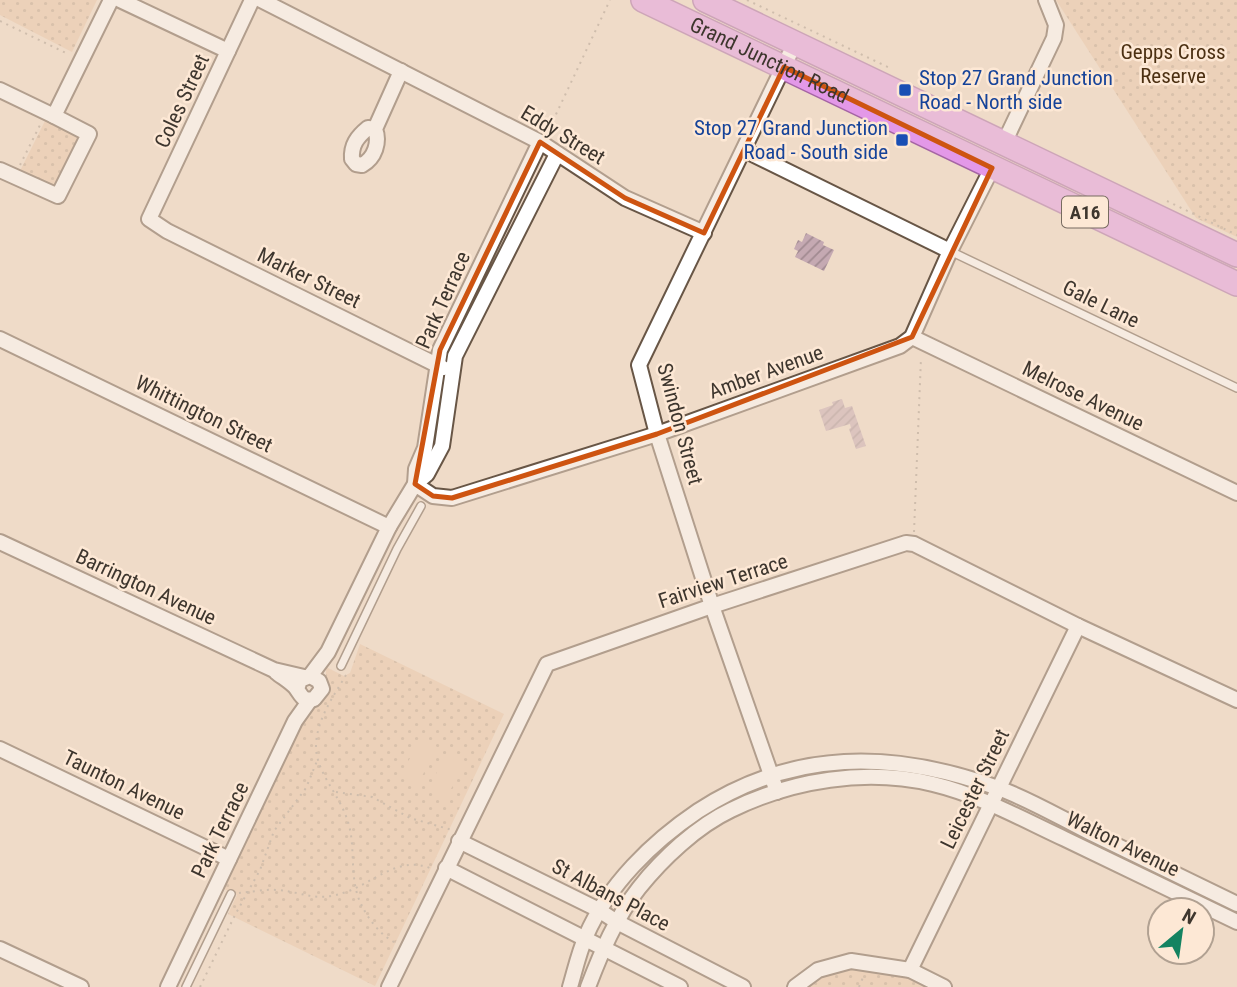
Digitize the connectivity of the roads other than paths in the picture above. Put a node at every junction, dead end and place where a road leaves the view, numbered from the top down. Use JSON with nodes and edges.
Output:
{"nodes":[{"id":1,"x":111,"y":0,"type":"edge"},
{"id":2,"x":120,"y":0,"type":"edge"},
{"id":3,"x":252,"y":0,"type":"edge"},
{"id":4,"x":261,"y":0,"type":"edge"},
{"id":5,"x":643,"y":0,"type":"edge"},
{"id":6,"x":705,"y":0,"type":"edge"},
{"id":7,"x":1046,"y":0,"type":"edge"},
{"id":8,"x":795,"y":43,"type":"junction"},
{"id":9,"x":228,"y":51,"type":"junction"},
{"id":10,"x":784,"y":67,"type":"junction"},
{"id":11,"x":401,"y":71,"type":"junction"},
{"id":12,"x":0,"y":90,"type":"edge"},
{"id":13,"x":50,"y":115,"type":"junction"},
{"id":14,"x":375,"y":129,"type":"dead end"},
{"id":15,"x":540,"y":142,"type":"junction"},
{"id":16,"x":1004,"y":143,"type":"junction"},
{"id":17,"x":744,"y":150,"type":"junction"},
{"id":18,"x":557,"y":154,"type":"junction"},
{"id":19,"x":992,"y":168,"type":"junction"},
{"id":20,"x":0,"y":170,"type":"edge"},
{"id":21,"x":149,"y":219,"type":"joint"},
{"id":22,"x":704,"y":233,"type":"junction"},
{"id":23,"x":950,"y":251,"type":"junction"},
{"id":24,"x":1237,"y":255,"type":"edge"},
{"id":25,"x":1237,"y":284,"type":"edge"},
{"id":26,"x":912,"y":337,"type":"junction"},
{"id":27,"x":0,"y":338,"type":"edge"},
{"id":28,"x":437,"y":366,"type":"junction"},
{"id":29,"x":453,"y":370,"type":"junction"},
{"id":30,"x":1237,"y":388,"type":"edge"},
{"id":31,"x":657,"y":434,"type":"junction"},
{"id":32,"x":415,"y":484,"type":"junction"},
{"id":33,"x":1237,"y":493,"type":"edge"},
{"id":34,"x":421,"y":506,"type":"dead end"},
{"id":35,"x":390,"y":527,"type":"junction"},
{"id":36,"x":0,"y":542,"type":"edge"},
{"id":37,"x":359,"y":589,"type":"junction"},
{"id":38,"x":375,"y":596,"type":"junction"},
{"id":39,"x":712,"y":606,"type":"junction"},
{"id":40,"x":1077,"y":626,"type":"junction"},
{"id":41,"x":341,"y":666,"type":"road end"},
{"id":42,"x":307,"y":687,"type":"junction"},
{"id":43,"x":1237,"y":700,"type":"edge"},
{"id":44,"x":0,"y":748,"type":"edge"},
{"id":45,"x":771,"y":774,"type":"junction"},
{"id":46,"x":999,"y":788,"type":"junction"},
{"id":47,"x":777,"y":792,"type":"junction"},
{"id":48,"x":990,"y":803,"type":"junction"},
{"id":49,"x":461,"y":837,"type":"junction"},
{"id":50,"x":229,"y":859,"type":"junction"},
{"id":51,"x":444,"y":871,"type":"junction"},
{"id":52,"x":231,"y":894,"type":"road end"},
{"id":53,"x":1237,"y":904,"type":"edge"},
{"id":54,"x":599,"y":910,"type":"junction"},
{"id":55,"x":200,"y":919,"type":"junction"},
{"id":56,"x":617,"y":922,"type":"junction"},
{"id":57,"x":1237,"y":922,"type":"edge"},
{"id":58,"x":215,"y":926,"type":"junction"},
{"id":59,"x":585,"y":938,"type":"junction"},
{"id":60,"x":603,"y":947,"type":"junction"},
{"id":61,"x":0,"y":949,"type":"edge"},
{"id":62,"x":910,"y":970,"type":"junction"},
{"id":63,"x":81,"y":987,"type":"edge"},
{"id":64,"x":168,"y":987,"type":"edge"},
{"id":65,"x":186,"y":987,"type":"edge"},
{"id":66,"x":389,"y":987,"type":"edge"},
{"id":67,"x":570,"y":987,"type":"edge"},
{"id":68,"x":588,"y":987,"type":"edge"},
{"id":69,"x":680,"y":987,"type":"edge"},
{"id":70,"x":743,"y":987,"type":"edge"},
{"id":71,"x":794,"y":987,"type":"edge"},
{"id":72,"x":944,"y":987,"type":"edge"}],
"edges":[{"from":1,"to":13,"type":"street"},
{"from":2,"to":9,"type":"street"},
{"from":3,"to":9,"type":"street","name":"Coles Street"},
{"from":4,"to":11,"type":"street","name":"Eddy Street"},
{"from":5,"to":10,"type":"highway","name":"Grand Junction Road","number":"A16"},
{"from":6,"to":8,"type":"highway","name":"Grand Junction Road","number":"A16"},
{"from":7,"to":16,"type":"street"},
{"from":8,"to":10,"type":"street","name":"Swindon Street"},
{"from":8,"to":16,"type":"highway","name":"Grand Junction Road","number":"A16"},
{"from":9,"to":21,"type":"street","name":"Coles Street"},
{"from":10,"to":17,"type":"street","name":"Swindon Street"},
{"from":10,"to":19,"type":"highway","name":"Grand Junction Road","number":"A16"},
{"from":11,"to":14,"type":"street"},
{"from":11,"to":15,"type":"street","name":"Eddy Street"},
{"from":12,"to":13,"type":"street"},
{"from":13,"to":20,"type":"street"},
{"from":15,"to":18,"type":"street","name":"Eddy Street"},
{"from":15,"to":28,"type":"street","name":"Park Terrace"},
{"from":16,"to":24,"type":"highway","name":"Grand Junction Road","number":"A16"},
{"from":17,"to":22,"type":"street","name":"Swindon Street"},
{"from":17,"to":23,"type":"street"},
{"from":18,"to":22,"type":"street","name":"Eddy Street"},
{"from":18,"to":29,"type":"street","name":"Park Terrace"},
{"from":19,"to":23,"type":"street"},
{"from":19,"to":25,"type":"highway","name":"Grand Junction Road","number":"A16"},
{"from":21,"to":28,"type":"street","name":"Marker Street"},
{"from":22,"to":31,"type":"street","name":"Swindon Street"},
{"from":23,"to":26,"type":"street"},
{"from":23,"to":30,"type":"lane","name":"Gale Lane"},
{"from":26,"to":31,"type":"street","name":"Amber Avenue"},
{"from":26,"to":33,"type":"street","name":"Melrose Avenue"},
{"from":27,"to":35,"type":"street","name":"Whittington Street"},
{"from":28,"to":29,"type":"street","name":"Marker Street"},
{"from":28,"to":32,"type":"street","name":"Park Terrace"},
{"from":29,"to":32,"type":"street","name":"Park Terrace"},
{"from":31,"to":32,"type":"street","name":"Amber Avenue"},
{"from":31,"to":39,"type":"street","name":"Swindon Street"},
{"from":32,"to":35,"type":"street","name":"Park Terrace"},
{"from":34,"to":38,"type":"lane"},
{"from":35,"to":37,"type":"street","name":"Park Terrace"},
{"from":36,"to":42,"type":"street","name":"Barrington Avenue"},
{"from":37,"to":38,"type":"lane"},
{"from":37,"to":42,"type":"street","name":"Park Terrace"},
{"from":38,"to":41,"type":"lane"},
{"from":39,"to":40,"type":"street","name":"Fairview Terrace"},
{"from":39,"to":45,"type":"street","name":"Swindon Street"},
{"from":39,"to":49,"type":"street","name":"Fairview Terrace"},
{"from":40,"to":43,"type":"street"},
{"from":40,"to":46,"type":"street","name":"Leicester Street"},
{"from":42,"to":50,"type":"street","name":"Park Terrace"},
{"from":44,"to":50,"type":"street","name":"Taunton Avenue"},
{"from":45,"to":46,"type":"street","name":"Walton Avenue"},
{"from":45,"to":47,"type":"street","name":"Swindon Street"},
{"from":45,"to":54,"type":"street","name":"Walton Avenue"},
{"from":46,"to":48,"type":"street","name":"Leicester Street"},
{"from":46,"to":53,"type":"street","name":"Walton Avenue"},
{"from":47,"to":48,"type":"street","name":"Walton Avenue"},
{"from":47,"to":56,"type":"street","name":"Walton Avenue"},
{"from":48,"to":57,"type":"street","name":"Walton Avenue"},
{"from":48,"to":62,"type":"street","name":"Leicester Street"},
{"from":49,"to":51,"type":"street","name":"Fairview Terrace"},
{"from":49,"to":54,"type":"street","name":"St Albans Place"},
{"from":50,"to":55,"type":"street","name":"Park Terrace"},
{"from":51,"to":59,"type":"street"},
{"from":51,"to":66,"type":"street","name":"Fairview Terrace"},
{"from":52,"to":58,"type":"lane","name":"Park Terrace"},
{"from":54,"to":56,"type":"street","name":"St Albans Place"},
{"from":54,"to":59,"type":"street","name":"Walton Avenue"},
{"from":55,"to":58,"type":"lane"},
{"from":55,"to":64,"type":"street","name":"Park Terrace"},
{"from":56,"to":60,"type":"street","name":"Walton Avenue"},
{"from":56,"to":70,"type":"street","name":"St Albans Place"},
{"from":58,"to":65,"type":"lane","name":"Park Terrace"},
{"from":59,"to":60,"type":"street"},
{"from":59,"to":67,"type":"street","name":"Walton Avenue"},
{"from":60,"to":68,"type":"street","name":"Walton Avenue"},
{"from":60,"to":69,"type":"street"},
{"from":61,"to":63,"type":"street"},
{"from":62,"to":71,"type":"street"},
{"from":62,"to":72,"type":"street"}]}
